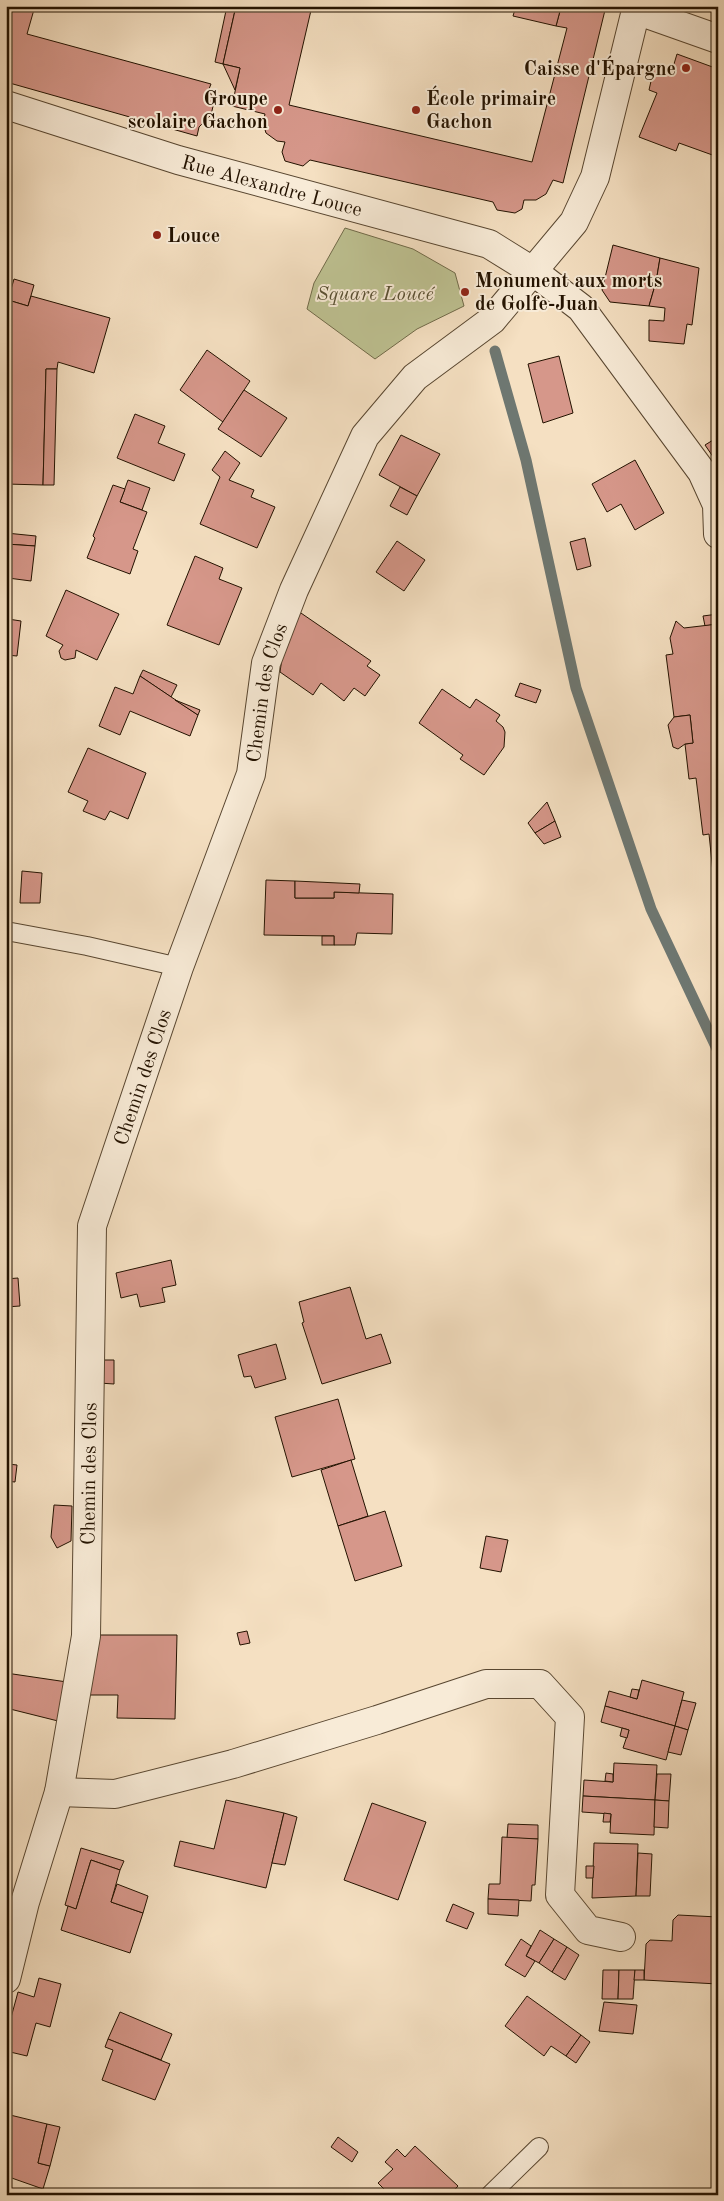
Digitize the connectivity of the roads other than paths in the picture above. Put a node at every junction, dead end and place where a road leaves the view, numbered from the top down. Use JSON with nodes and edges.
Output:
{"nodes":[{"id":1,"x":637,"y":8,"type":"edge"},
{"id":2,"x":718,"y":38,"type":"edge"},
{"id":3,"x":6,"y":105,"type":"edge"},
{"id":4,"x":534,"y":272,"type":"junction"},
{"id":5,"x":718,"y":534,"type":"edge"},
{"id":6,"x":6,"y":931,"type":"edge"},
{"id":7,"x":179,"y":967,"type":"junction"},
{"id":8,"x":58,"y":1792,"type":"junction"},
{"id":9,"x":621,"y":1937,"type":"dead end"},
{"id":10,"x":6,"y":1979,"type":"edge"},
{"id":11,"x":539,"y":2147,"type":"dead end"},
{"id":12,"x":490,"y":2195,"type":"edge"}],
"edges":[{"from":1,"to":2,"type":"street"},
{"from":1,"to":4,"type":"street","name":"Chemin des Clos"},
{"from":3,"to":4,"type":"street","name":"Rue Alexandre Louce"},
{"from":4,"to":5,"type":"street","name":"Rue Alexandre Louce"},
{"from":4,"to":7,"type":"street","name":"Chemin des Clos"},
{"from":6,"to":7,"type":"lane"},
{"from":7,"to":8,"type":"street","name":"Chemin des Clos"},
{"from":8,"to":9,"type":"street"},
{"from":8,"to":10,"type":"street","name":"Chemin des Clos"},
{"from":11,"to":12,"type":"lane"}]}
